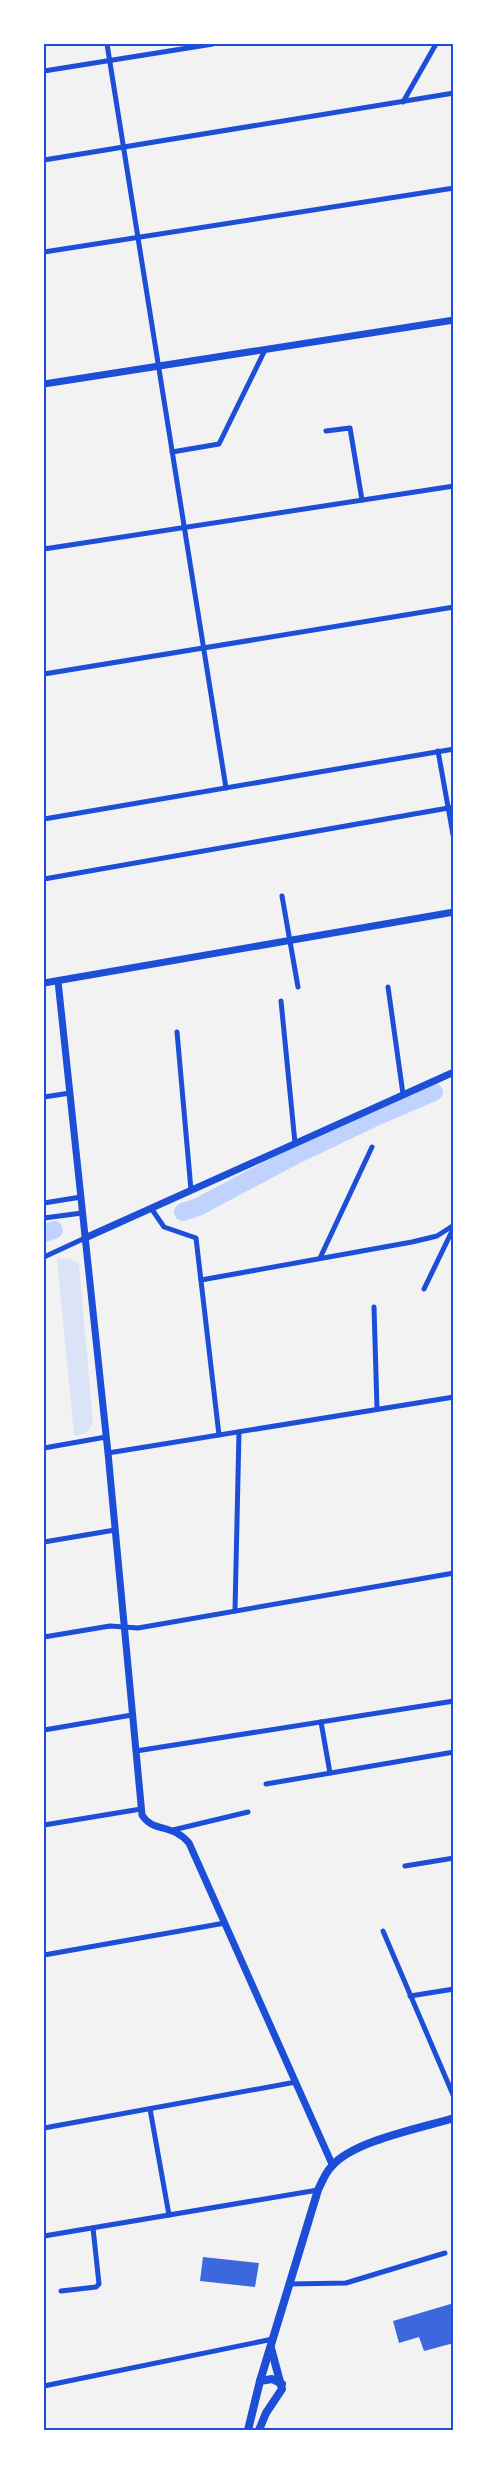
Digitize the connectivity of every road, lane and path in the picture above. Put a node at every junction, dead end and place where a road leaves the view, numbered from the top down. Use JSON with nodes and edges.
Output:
{"nodes":[{"id":1,"x":107,"y":44,"type":"edge"},
{"id":2,"x":213,"y":44,"type":"edge"},
{"id":3,"x":436,"y":44,"type":"edge"},
{"id":4,"x":110,"y":60,"type":"junction"},
{"id":5,"x":44,"y":71,"type":"edge"},
{"id":6,"x":453,"y":93,"type":"edge"},
{"id":7,"x":403,"y":102,"type":"junction"},
{"id":8,"x":124,"y":147,"type":"junction"},
{"id":9,"x":44,"y":160,"type":"edge"},
{"id":10,"x":453,"y":188,"type":"edge"},
{"id":11,"x":138,"y":237,"type":"junction"},
{"id":12,"x":44,"y":252,"type":"edge"},
{"id":13,"x":453,"y":320,"type":"edge"},
{"id":14,"x":265,"y":350,"type":"junction"},
{"id":15,"x":159,"y":366,"type":"junction"},
{"id":16,"x":44,"y":384,"type":"edge"},
{"id":17,"x":326,"y":431,"type":"dead end"},
{"id":18,"x":172,"y":452,"type":"junction"},
{"id":19,"x":453,"y":486,"type":"edge"},
{"id":20,"x":362,"y":500,"type":"junction"},
{"id":21,"x":184,"y":527,"type":"junction"},
{"id":22,"x":44,"y":549,"type":"edge"},
{"id":23,"x":453,"y":607,"type":"edge"},
{"id":24,"x":204,"y":648,"type":"junction"},
{"id":25,"x":44,"y":674,"type":"edge"},
{"id":26,"x":453,"y":749,"type":"edge"},
{"id":27,"x":438,"y":751,"type":"junction"},
{"id":28,"x":226,"y":788,"type":"junction"},
{"id":29,"x":451,"y":808,"type":"edge"},
{"id":30,"x":44,"y":819,"type":"edge"},
{"id":31,"x":453,"y":840,"type":"edge"},
{"id":32,"x":44,"y":879,"type":"edge"},
{"id":33,"x":282,"y":896,"type":"dead end"},
{"id":34,"x":453,"y":912,"type":"edge"},
{"id":35,"x":290,"y":940,"type":"junction"},
{"id":36,"x":58,"y":981,"type":"junction"},
{"id":37,"x":44,"y":983,"type":"edge"},
{"id":38,"x":298,"y":987,"type":"dead end"},
{"id":39,"x":388,"y":987,"type":"dead end"},
{"id":40,"x":281,"y":1002,"type":"dead end"},
{"id":41,"x":177,"y":1032,"type":"dead end"},
{"id":42,"x":453,"y":1072,"type":"edge"},
{"id":43,"x":70,"y":1093,"type":"junction"},
{"id":44,"x":403,"y":1094,"type":"junction"},
{"id":45,"x":44,"y":1097,"type":"edge"},
{"id":46,"x":295,"y":1143,"type":"junction"},
{"id":47,"x":372,"y":1148,"type":"dead end"},
{"id":48,"x":191,"y":1190,"type":"junction"},
{"id":49,"x":81,"y":1197,"type":"junction"},
{"id":50,"x":44,"y":1203,"type":"edge"},
{"id":51,"x":151,"y":1208,"type":"junction"},
{"id":52,"x":82,"y":1213,"type":"junction"},
{"id":53,"x":44,"y":1218,"type":"edge"},
{"id":54,"x":453,"y":1226,"type":"edge"},
{"id":55,"x":85,"y":1238,"type":"junction"},
{"id":56,"x":44,"y":1257,"type":"edge"},
{"id":57,"x":320,"y":1258,"type":"junction"},
{"id":58,"x":201,"y":1280,"type":"junction"},
{"id":59,"x":424,"y":1289,"type":"dead end"},
{"id":60,"x":374,"y":1307,"type":"dead end"},
{"id":61,"x":453,"y":1397,"type":"edge"},
{"id":62,"x":377,"y":1409,"type":"junction"},
{"id":63,"x":239,"y":1432,"type":"junction"},
{"id":64,"x":219,"y":1435,"type":"junction"},
{"id":65,"x":106,"y":1437,"type":"junction"},
{"id":66,"x":44,"y":1448,"type":"edge"},
{"id":67,"x":108,"y":1453,"type":"junction"},
{"id":68,"x":115,"y":1530,"type":"junction"},
{"id":69,"x":44,"y":1542,"type":"edge"},
{"id":70,"x":453,"y":1573,"type":"edge"},
{"id":71,"x":236,"y":1611,"type":"junction"},
{"id":72,"x":124,"y":1626,"type":"junction"},
{"id":73,"x":44,"y":1637,"type":"edge"},
{"id":74,"x":453,"y":1701,"type":"edge"},
{"id":75,"x":132,"y":1715,"type":"junction"},
{"id":76,"x":321,"y":1722,"type":"junction"},
{"id":77,"x":44,"y":1730,"type":"edge"},
{"id":78,"x":136,"y":1751,"type":"junction"},
{"id":79,"x":453,"y":1752,"type":"edge"},
{"id":80,"x":330,"y":1773,"type":"junction"},
{"id":81,"x":266,"y":1784,"type":"dead end"},
{"id":82,"x":141,"y":1809,"type":"junction"},
{"id":83,"x":248,"y":1812,"type":"dead end"},
{"id":84,"x":44,"y":1825,"type":"edge"},
{"id":85,"x":173,"y":1830,"type":"junction"},
{"id":86,"x":453,"y":1858,"type":"edge"},
{"id":87,"x":405,"y":1866,"type":"dead end"},
{"id":88,"x":225,"y":1923,"type":"junction"},
{"id":89,"x":383,"y":1931,"type":"dead end"},
{"id":90,"x":44,"y":1955,"type":"edge"},
{"id":91,"x":453,"y":1989,"type":"edge"},
{"id":92,"x":410,"y":1996,"type":"junction"},
{"id":93,"x":296,"y":2082,"type":"junction"},
{"id":94,"x":453,"y":2097,"type":"edge"},
{"id":95,"x":150,"y":2109,"type":"junction"},
{"id":96,"x":453,"y":2118,"type":"edge"},
{"id":97,"x":44,"y":2128,"type":"edge"},
{"id":98,"x":333,"y":2164,"type":"junction"},
{"id":99,"x":318,"y":2190,"type":"junction"},
{"id":100,"x":169,"y":2215,"type":"junction"},
{"id":101,"x":93,"y":2228,"type":"junction"},
{"id":102,"x":44,"y":2236,"type":"edge"},
{"id":103,"x":445,"y":2253,"type":"dead end"},
{"id":104,"x":290,"y":2284,"type":"junction"},
{"id":105,"x":61,"y":2291,"type":"dead end"},
{"id":106,"x":272,"y":2343,"type":"junction"},
{"id":107,"x":260,"y":2381,"type":"junction"},
{"id":108,"x":282,"y":2384,"type":"junction"},
{"id":109,"x":44,"y":2386,"type":"edge"},
{"id":110,"x":248,"y":2430,"type":"edge"},
{"id":111,"x":259,"y":2430,"type":"edge"}],
"edges":[{"from":1,"to":4,"type":"street"},
{"from":2,"to":4,"type":"street"},
{"from":3,"to":7,"type":"street"},
{"from":4,"to":5,"type":"street"},
{"from":4,"to":8,"type":"street"},
{"from":6,"to":7,"type":"street"},
{"from":7,"to":8,"type":"street"},
{"from":8,"to":9,"type":"street"},
{"from":8,"to":11,"type":"street"},
{"from":10,"to":11,"type":"street"},
{"from":11,"to":12,"type":"street"},
{"from":11,"to":15,"type":"street"},
{"from":13,"to":14,"type":"street"},
{"from":14,"to":15,"type":"street"},
{"from":14,"to":18,"type":"street"},
{"from":15,"to":16,"type":"street"},
{"from":15,"to":18,"type":"street"},
{"from":17,"to":20,"type":"street"},
{"from":18,"to":21,"type":"street"},
{"from":19,"to":20,"type":"street"},
{"from":20,"to":21,"type":"street"},
{"from":21,"to":22,"type":"street"},
{"from":21,"to":24,"type":"street"},
{"from":23,"to":24,"type":"street"},
{"from":24,"to":25,"type":"street"},
{"from":24,"to":28,"type":"street"},
{"from":26,"to":27,"type":"street"},
{"from":27,"to":28,"type":"street"},
{"from":27,"to":29,"type":"street"},
{"from":28,"to":30,"type":"street"},
{"from":29,"to":31,"type":"street"},
{"from":29,"to":32,"type":"street"},
{"from":33,"to":35,"type":"street"},
{"from":34,"to":35,"type":"street"},
{"from":35,"to":36,"type":"street"},
{"from":35,"to":38,"type":"street"},
{"from":36,"to":37,"type":"street"},
{"from":36,"to":43,"type":"street"},
{"from":39,"to":44,"type":"street"},
{"from":40,"to":46,"type":"street"},
{"from":41,"to":48,"type":"street"},
{"from":42,"to":44,"type":"street"},
{"from":43,"to":45,"type":"street"},
{"from":43,"to":49,"type":"street"},
{"from":44,"to":46,"type":"street"},
{"from":46,"to":48,"type":"street"},
{"from":47,"to":57,"type":"street"},
{"from":48,"to":51,"type":"street"},
{"from":49,"to":50,"type":"street"},
{"from":49,"to":52,"type":"street"},
{"from":51,"to":55,"type":"street"},
{"from":51,"to":58,"type":"street"},
{"from":52,"to":53,"type":"street"},
{"from":52,"to":55,"type":"street"},
{"from":54,"to":57,"type":"street"},
{"from":54,"to":59,"type":"street"},
{"from":55,"to":56,"type":"street"},
{"from":55,"to":65,"type":"street"},
{"from":57,"to":58,"type":"street"},
{"from":58,"to":64,"type":"street"},
{"from":60,"to":62,"type":"street"},
{"from":61,"to":62,"type":"street"},
{"from":62,"to":63,"type":"street"},
{"from":63,"to":64,"type":"street"},
{"from":63,"to":71,"type":"street"},
{"from":64,"to":67,"type":"street"},
{"from":65,"to":66,"type":"street"},
{"from":65,"to":67,"type":"street"},
{"from":67,"to":68,"type":"street"},
{"from":68,"to":69,"type":"street"},
{"from":68,"to":72,"type":"street"},
{"from":70,"to":71,"type":"street"},
{"from":71,"to":72,"type":"street"},
{"from":72,"to":73,"type":"street"},
{"from":72,"to":75,"type":"street"},
{"from":74,"to":76,"type":"street"},
{"from":75,"to":77,"type":"street"},
{"from":75,"to":78,"type":"street"},
{"from":76,"to":78,"type":"street"},
{"from":76,"to":80,"type":"street"},
{"from":78,"to":82,"type":"street"},
{"from":79,"to":80,"type":"street"},
{"from":80,"to":81,"type":"street"},
{"from":82,"to":84,"type":"street"},
{"from":82,"to":85,"type":"street"},
{"from":83,"to":85,"type":"street"},
{"from":85,"to":88,"type":"street"},
{"from":86,"to":87,"type":"street"},
{"from":88,"to":90,"type":"street"},
{"from":88,"to":93,"type":"street"},
{"from":89,"to":92,"type":"street"},
{"from":91,"to":92,"type":"street"},
{"from":92,"to":94,"type":"street"},
{"from":93,"to":95,"type":"street"},
{"from":93,"to":98,"type":"street"},
{"from":95,"to":97,"type":"street"},
{"from":95,"to":100,"type":"street"},
{"from":96,"to":98,"type":"main road"},
{"from":98,"to":99,"type":"main road"},
{"from":99,"to":100,"type":"street"},
{"from":99,"to":104,"type":"main road"},
{"from":100,"to":101,"type":"street"},
{"from":101,"to":102,"type":"street"},
{"from":101,"to":105,"type":"street"},
{"from":103,"to":104,"type":"street"},
{"from":104,"to":106,"type":"main road"},
{"from":106,"to":107,"type":"main road"},
{"from":106,"to":108,"type":"main road"},
{"from":106,"to":109,"type":"street"},
{"from":107,"to":108,"type":"main road"},
{"from":107,"to":110,"type":"main road"},
{"from":108,"to":111,"type":"main road"}]}
